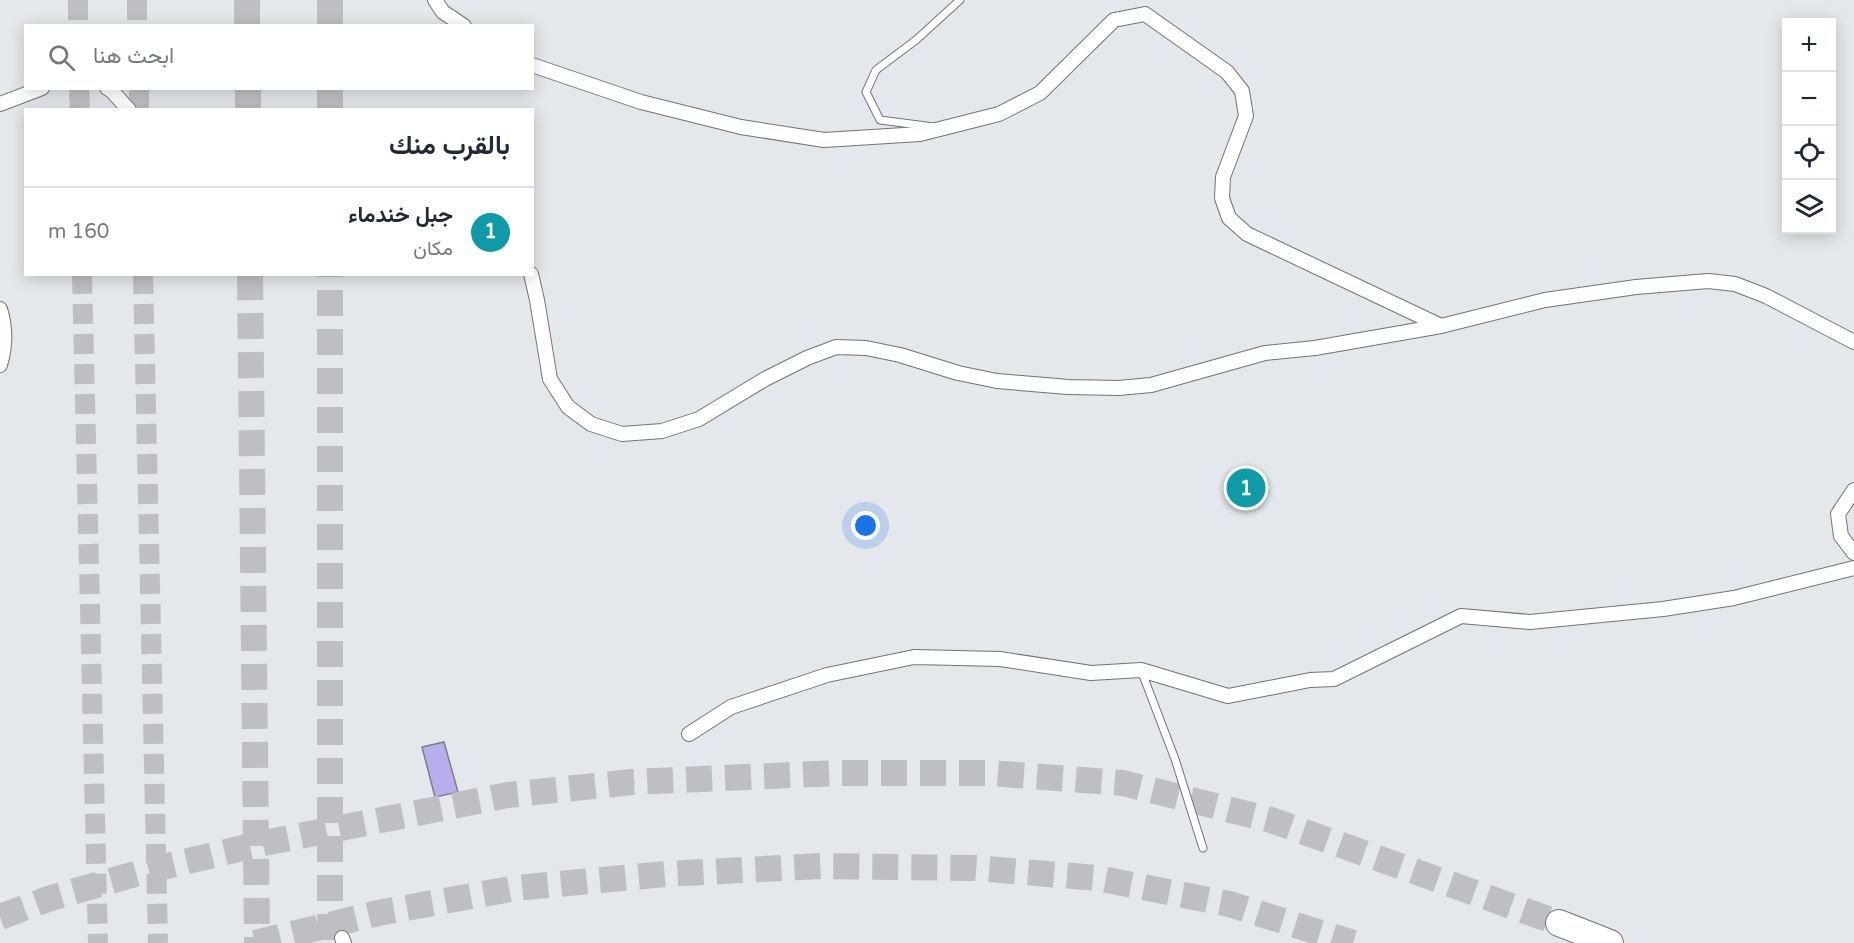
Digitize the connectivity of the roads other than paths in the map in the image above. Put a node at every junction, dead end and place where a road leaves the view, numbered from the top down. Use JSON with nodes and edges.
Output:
{"nodes":[{"id":1,"x":435,"y":0,"type":"edge"},
{"id":2,"x":960,"y":0,"type":"edge"},
{"id":3,"x":461,"y":24,"type":"edge"},
{"id":4,"x":534,"y":66,"type":"edge"},
{"id":5,"x":37,"y":90,"type":"edge"},
{"id":6,"x":110,"y":90,"type":"edge"},
{"id":7,"x":0,"y":104,"type":"edge"},
{"id":8,"x":127,"y":108,"type":"edge"},
{"id":9,"x":943,"y":128,"type":"junction"},
{"id":10,"x":531,"y":276,"type":"edge"},
{"id":11,"x":0,"y":309,"type":"edge"},
{"id":12,"x":1440,"y":326,"type":"junction"},
{"id":13,"x":1854,"y":342,"type":"edge"},
{"id":14,"x":0,"y":365,"type":"edge"},
{"id":15,"x":1854,"y":490,"type":"edge"},
{"id":16,"x":1854,"y":553,"type":"edge"},
{"id":17,"x":1854,"y":568,"type":"edge"},
{"id":18,"x":1141,"y":670,"type":"junction"},
{"id":19,"x":689,"y":734,"type":"dead end"},
{"id":20,"x":1203,"y":848,"type":"dead end"},
{"id":21,"x":1559,"y":923,"type":"tunnel mouth"},
{"id":22,"x":1610,"y":943,"type":"edge"}],
"edges":[{"from":1,"to":3,"type":"street"},
{"from":2,"to":9,"type":"lane"},
{"from":4,"to":9,"type":"street"},
{"from":5,"to":7,"type":"street"},
{"from":6,"to":8,"type":"street"},
{"from":9,"to":12,"type":"street"},
{"from":10,"to":12,"type":"street"},
{"from":11,"to":14,"type":"street"},
{"from":12,"to":13,"type":"street"},
{"from":15,"to":16,"type":"street"},
{"from":17,"to":18,"type":"street"},
{"from":18,"to":19,"type":"street"},
{"from":18,"to":20,"type":"lane"},
{"from":21,"to":22,"type":"highway"}]}
